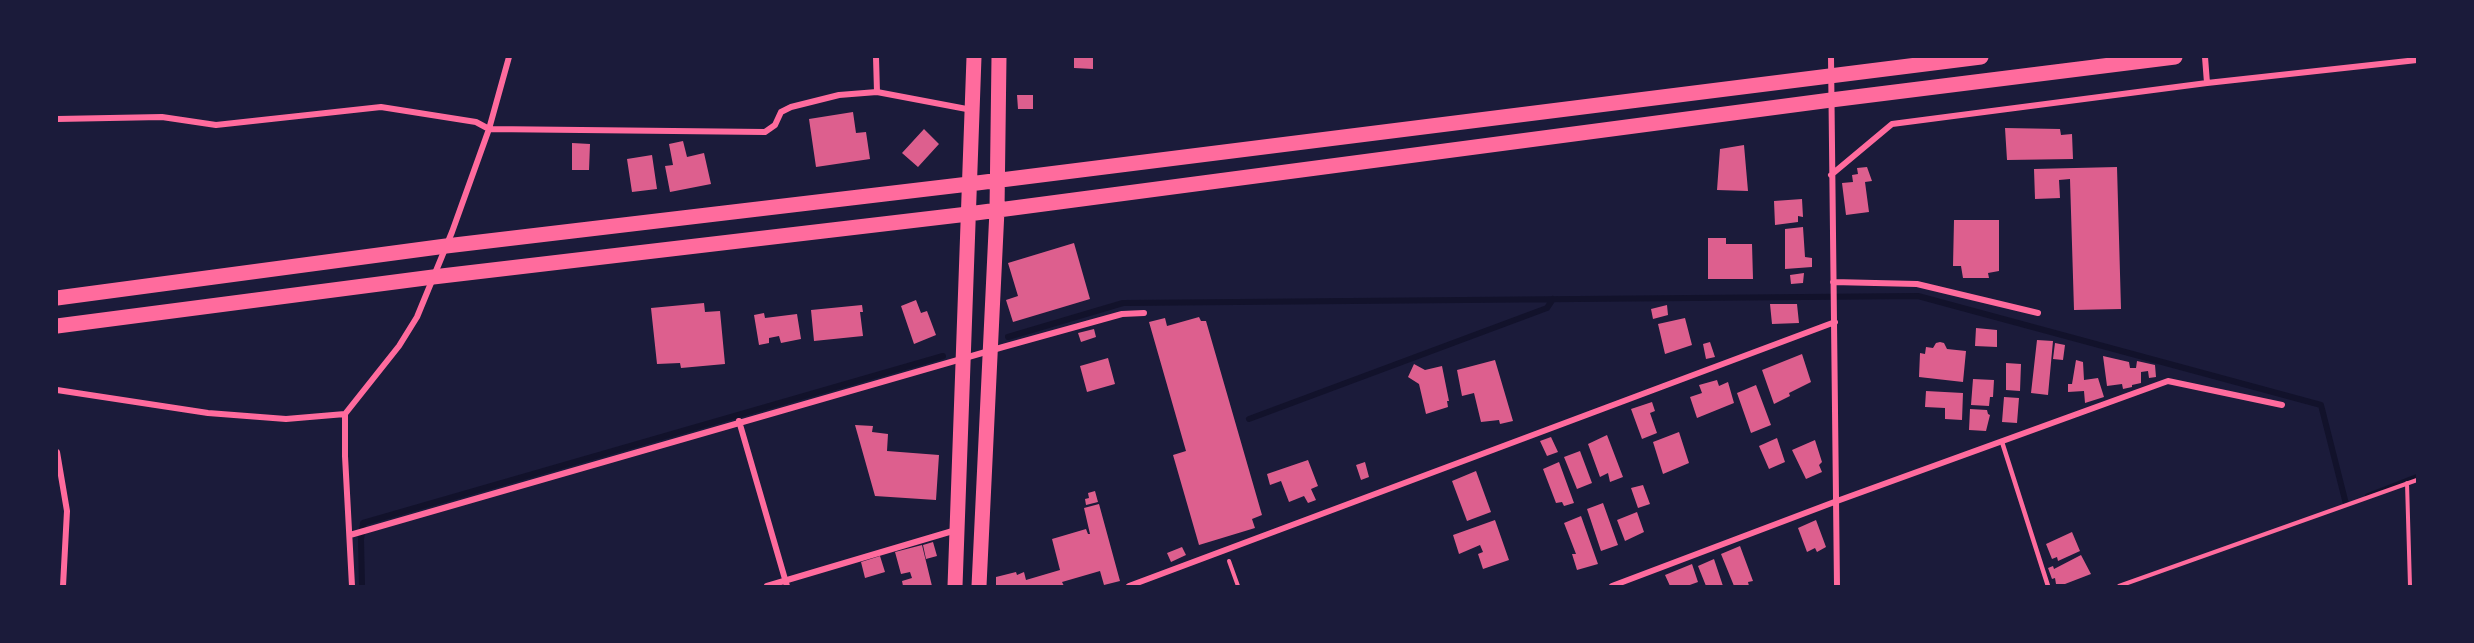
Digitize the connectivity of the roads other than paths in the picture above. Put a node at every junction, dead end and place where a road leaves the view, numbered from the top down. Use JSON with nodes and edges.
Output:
{"nodes":[{"id":1,"x":509,"y":57,"type":"edge"},
{"id":2,"x":876,"y":57,"type":"edge"},
{"id":3,"x":974,"y":57,"type":"edge"},
{"id":4,"x":999,"y":57,"type":"edge"},
{"id":5,"x":1831,"y":57,"type":"edge"},
{"id":6,"x":1981,"y":57,"type":"edge"},
{"id":7,"x":2175,"y":57,"type":"edge"},
{"id":8,"x":2205,"y":57,"type":"edge"},
{"id":9,"x":2417,"y":60,"type":"edge"},
{"id":10,"x":1831,"y":77,"type":"junction"},
{"id":11,"x":2207,"y":83,"type":"junction"},
{"id":12,"x":877,"y":92,"type":"junction"},
{"id":13,"x":1831,"y":100,"type":"junction"},
{"id":14,"x":973,"y":110,"type":"junction"},
{"id":15,"x":57,"y":119,"type":"edge"},
{"id":16,"x":489,"y":129,"type":"junction"},
{"id":17,"x":1831,"y":175,"type":"junction"},
{"id":18,"x":998,"y":180,"type":"junction"},
{"id":19,"x":969,"y":184,"type":"junction"},
{"id":20,"x":997,"y":210,"type":"junction"},
{"id":21,"x":968,"y":214,"type":"junction"},
{"id":22,"x":446,"y":246,"type":"junction"},
{"id":23,"x":433,"y":277,"type":"junction"},
{"id":24,"x":1833,"y":282,"type":"junction"},
{"id":25,"x":57,"y":298,"type":"edge"},
{"id":26,"x":1144,"y":313,"type":"dead end"},
{"id":27,"x":2038,"y":313,"type":"dead end"},
{"id":28,"x":1835,"y":322,"type":"junction"},
{"id":29,"x":57,"y":326,"type":"edge"},
{"id":30,"x":990,"y":351,"type":"junction"},
{"id":31,"x":964,"y":359,"type":"junction"},
{"id":32,"x":57,"y":390,"type":"edge"},
{"id":33,"x":2282,"y":405,"type":"dead end"},
{"id":34,"x":345,"y":414,"type":"junction"},
{"id":35,"x":739,"y":421,"type":"junction"},
{"id":36,"x":2002,"y":442,"type":"junction"},
{"id":37,"x":57,"y":452,"type":"edge"},
{"id":38,"x":1837,"y":501,"type":"junction"},
{"id":39,"x":957,"y":530,"type":"junction"},
{"id":40,"x":350,"y":535,"type":"junction"},
{"id":41,"x":786,"y":583,"type":"edge"},
{"id":42,"x":63,"y":586,"type":"edge"},
{"id":43,"x":352,"y":586,"type":"edge"},
{"id":44,"x":767,"y":586,"type":"edge"},
{"id":45,"x":955,"y":586,"type":"edge"},
{"id":46,"x":979,"y":586,"type":"edge"},
{"id":47,"x":1129,"y":586,"type":"edge"},
{"id":48,"x":1612,"y":586,"type":"edge"},
{"id":49,"x":1837,"y":586,"type":"edge"},
{"id":50,"x":2048,"y":586,"type":"edge"}],
"edges":[{"from":1,"to":16,"type":"street"},
{"from":2,"to":12,"type":"street"},
{"from":3,"to":14,"type":"main road"},
{"from":4,"to":18,"type":"main road"},
{"from":5,"to":10,"type":"street"},
{"from":6,"to":10,"type":"main road"},
{"from":7,"to":13,"type":"main road"},
{"from":8,"to":11,"type":"street"},
{"from":9,"to":11,"type":"street"},
{"from":10,"to":13,"type":"street"},
{"from":10,"to":18,"type":"main road"},
{"from":11,"to":17,"type":"street"},
{"from":12,"to":14,"type":"street"},
{"from":12,"to":16,"type":"street"},
{"from":13,"to":17,"type":"street"},
{"from":13,"to":20,"type":"main road"},
{"from":14,"to":19,"type":"main road"},
{"from":15,"to":16,"type":"street"},
{"from":16,"to":22,"type":"street"},
{"from":17,"to":24,"type":"street"},
{"from":18,"to":19,"type":"main road"},
{"from":18,"to":20,"type":"main road"},
{"from":19,"to":21,"type":"main road"},
{"from":19,"to":22,"type":"main road"},
{"from":20,"to":21,"type":"main road"},
{"from":20,"to":30,"type":"main road"},
{"from":21,"to":23,"type":"main road"},
{"from":21,"to":31,"type":"main road"},
{"from":22,"to":23,"type":"street"},
{"from":22,"to":25,"type":"main road"},
{"from":23,"to":29,"type":"main road"},
{"from":23,"to":34,"type":"street"},
{"from":24,"to":27,"type":"street"},
{"from":24,"to":28,"type":"street"},
{"from":26,"to":30,"type":"street"},
{"from":28,"to":38,"type":"street"},
{"from":28,"to":47,"type":"street"},
{"from":30,"to":31,"type":"street"},
{"from":30,"to":46,"type":"main road"},
{"from":31,"to":35,"type":"street"},
{"from":31,"to":39,"type":"main road"},
{"from":32,"to":34,"type":"street"},
{"from":33,"to":36,"type":"street"},
{"from":34,"to":40,"type":"street"},
{"from":35,"to":40,"type":"street"},
{"from":35,"to":41,"type":"street"},
{"from":36,"to":38,"type":"street"},
{"from":36,"to":50,"type":"lane"},
{"from":37,"to":42,"type":"street"},
{"from":38,"to":48,"type":"street"},
{"from":38,"to":49,"type":"street"},
{"from":39,"to":41,"type":"street"},
{"from":39,"to":45,"type":"main road"},
{"from":40,"to":43,"type":"street"},
{"from":41,"to":44,"type":"street"}]}
